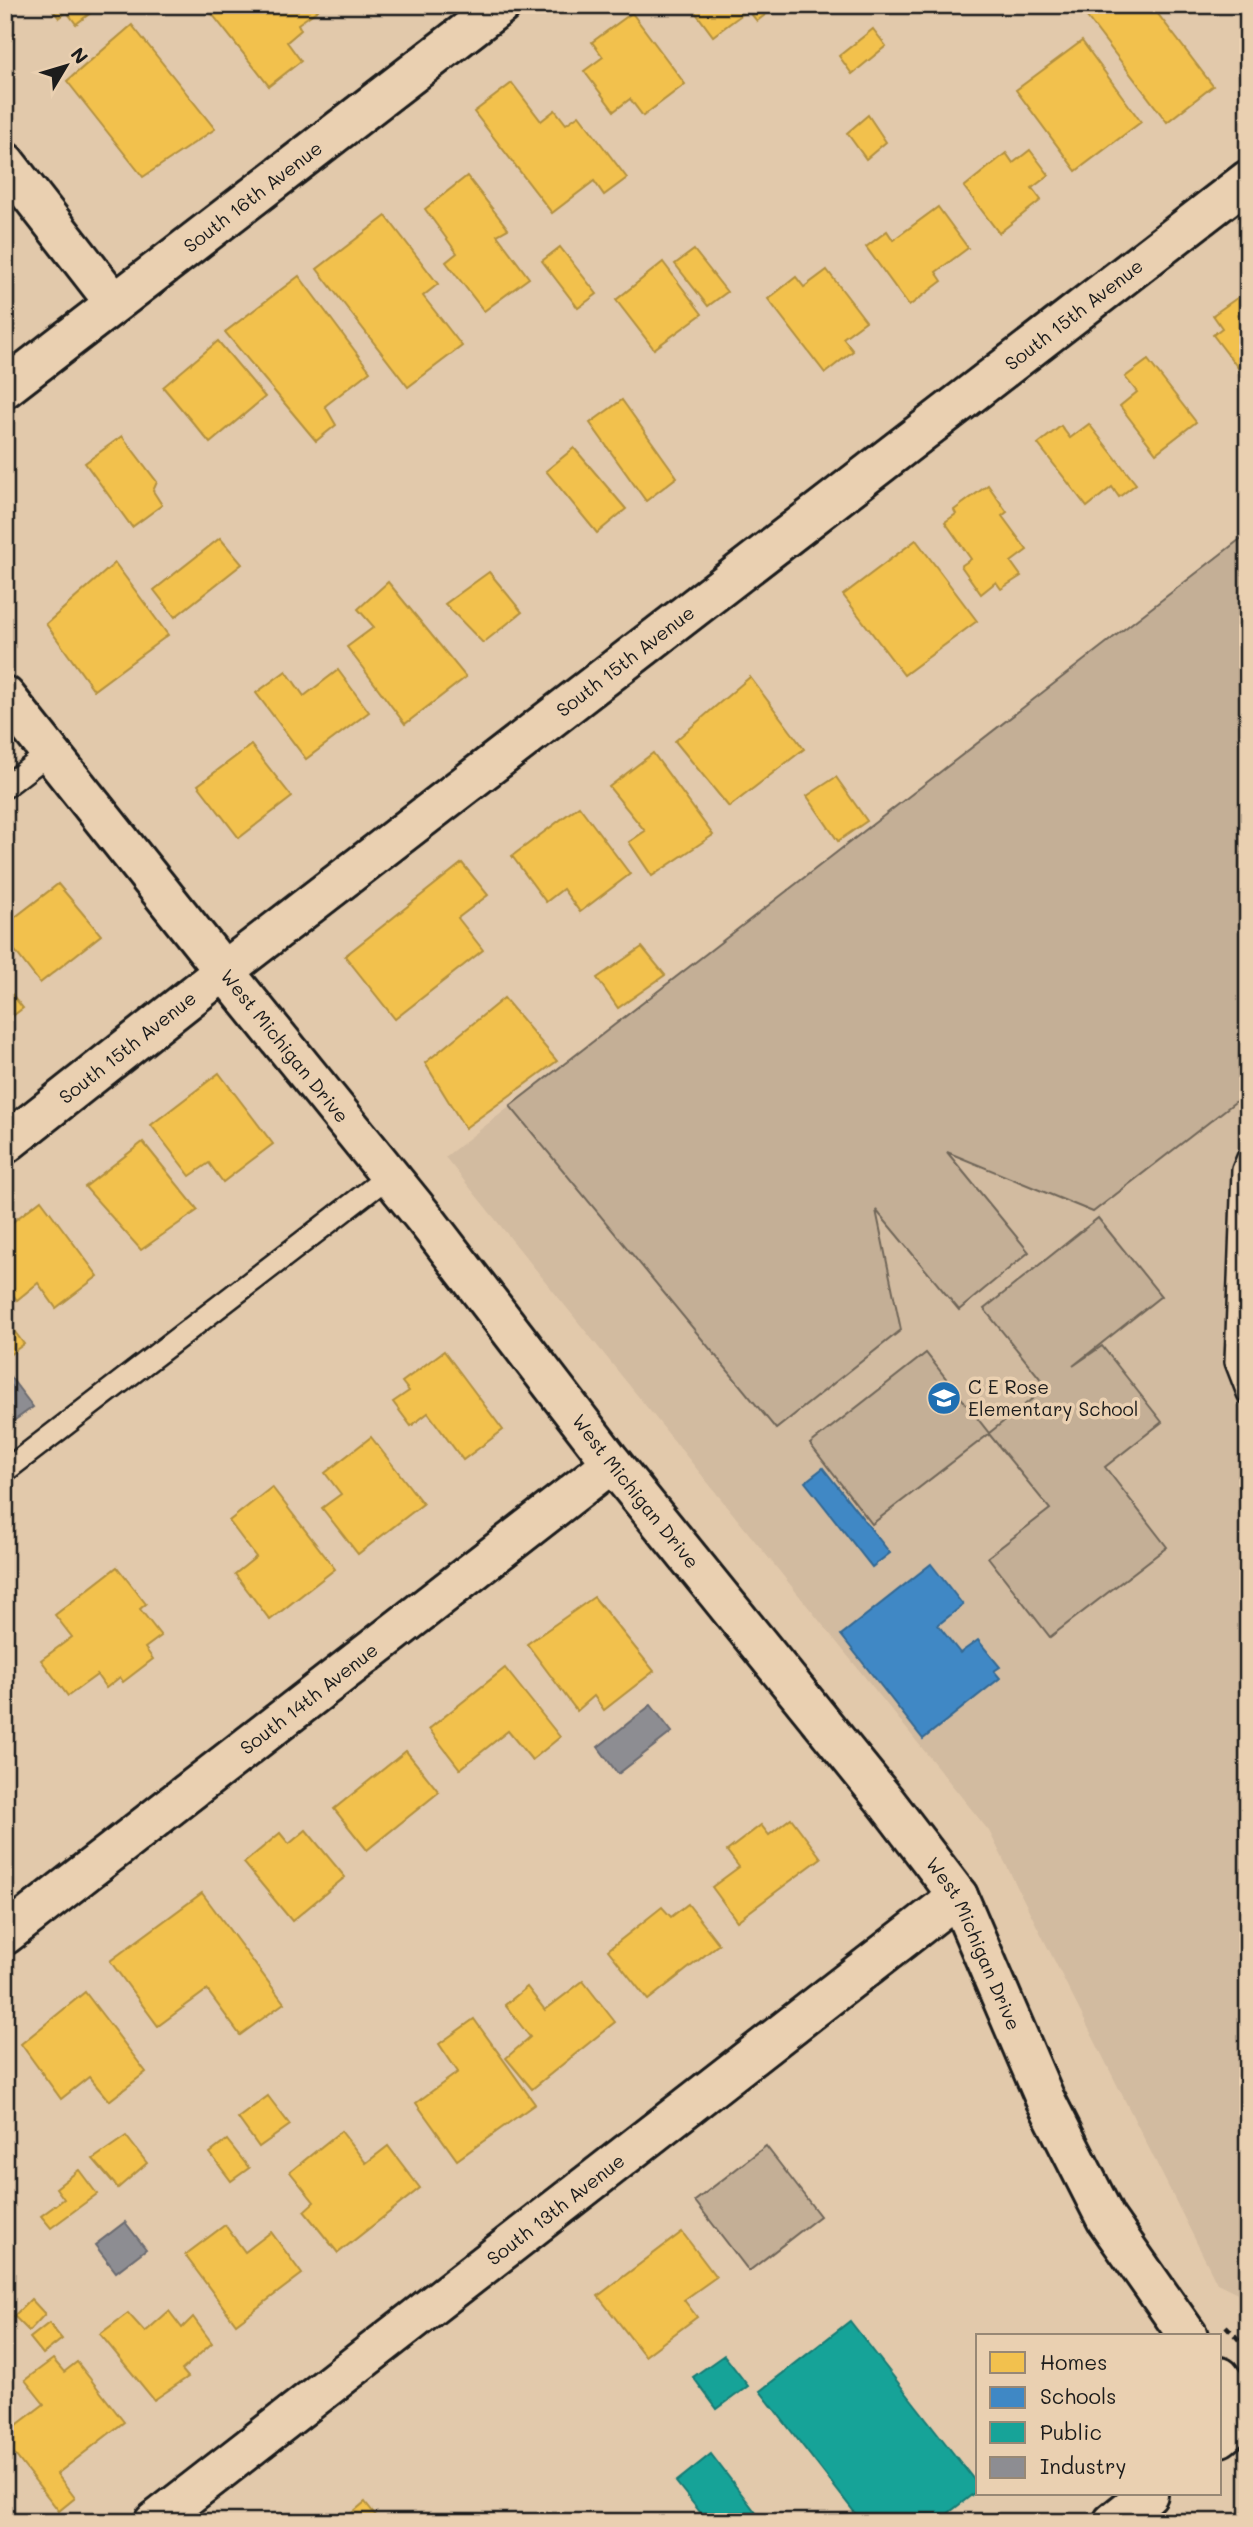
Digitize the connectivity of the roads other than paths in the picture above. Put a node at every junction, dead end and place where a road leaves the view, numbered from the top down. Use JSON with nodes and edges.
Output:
{"nodes":[{"id":1,"x":501,"y":5,"type":"edge"},
{"id":2,"x":5,"y":162,"type":"edge"},
{"id":3,"x":1248,"y":180,"type":"edge"},
{"id":4,"x":114,"y":302,"type":"junction"},
{"id":5,"x":5,"y":388,"type":"edge"},
{"id":6,"x":5,"y":696,"type":"edge"},
{"id":7,"x":49,"y":753,"type":"junction"},
{"id":8,"x":5,"y":787,"type":"edge"},
{"id":9,"x":224,"y":971,"type":"junction"},
{"id":10,"x":5,"y":1144,"type":"edge"},
{"id":11,"x":1248,"y":1158,"type":"edge"},
{"id":12,"x":390,"y":1175,"type":"junction"},
{"id":13,"x":1248,"y":1393,"type":"edge"},
{"id":14,"x":612,"y":1463,"type":"junction"},
{"id":15,"x":5,"y":1471,"type":"edge"},
{"id":16,"x":958,"y":1896,"type":"junction"},
{"id":17,"x":5,"y":1935,"type":"edge"},
{"id":18,"x":1187,"y":2334,"type":"edge"},
{"id":19,"x":1222,"y":2380,"type":"edge"},
{"id":20,"x":1248,"y":2414,"type":"edge"},
{"id":21,"x":1222,"y":2435,"type":"edge"},
{"id":22,"x":1146,"y":2496,"type":"edge"},
{"id":23,"x":153,"y":2522,"type":"edge"},
{"id":24,"x":1113,"y":2522,"type":"edge"}],
"edges":[{"from":1,"to":4,"type":"street","name":"South 16th Avenue"},
{"from":2,"to":4,"type":"street"},
{"from":3,"to":9,"type":"street","name":"South 15th Avenue"},
{"from":4,"to":5,"type":"street","name":"South 16th Avenue"},
{"from":6,"to":7,"type":"street","name":"West Michigan Drive"},
{"from":7,"to":8,"type":"lane"},
{"from":7,"to":9,"type":"street","name":"West Michigan Drive"},
{"from":9,"to":10,"type":"street","name":"South 15th Avenue"},
{"from":9,"to":12,"type":"street","name":"West Michigan Drive"},
{"from":11,"to":13,"type":"lane"},
{"from":12,"to":14,"type":"street","name":"West Michigan Drive"},
{"from":12,"to":15,"type":"lane"},
{"from":14,"to":16,"type":"street","name":"West Michigan Drive"},
{"from":14,"to":17,"type":"street","name":"South 14th Avenue"},
{"from":16,"to":18,"type":"street","name":"West Michigan Drive"},
{"from":16,"to":23,"type":"street","name":"South 13th Avenue"},
{"from":19,"to":20,"type":"street"},
{"from":20,"to":21,"type":"street"},
{"from":22,"to":24,"type":"street"}]}
